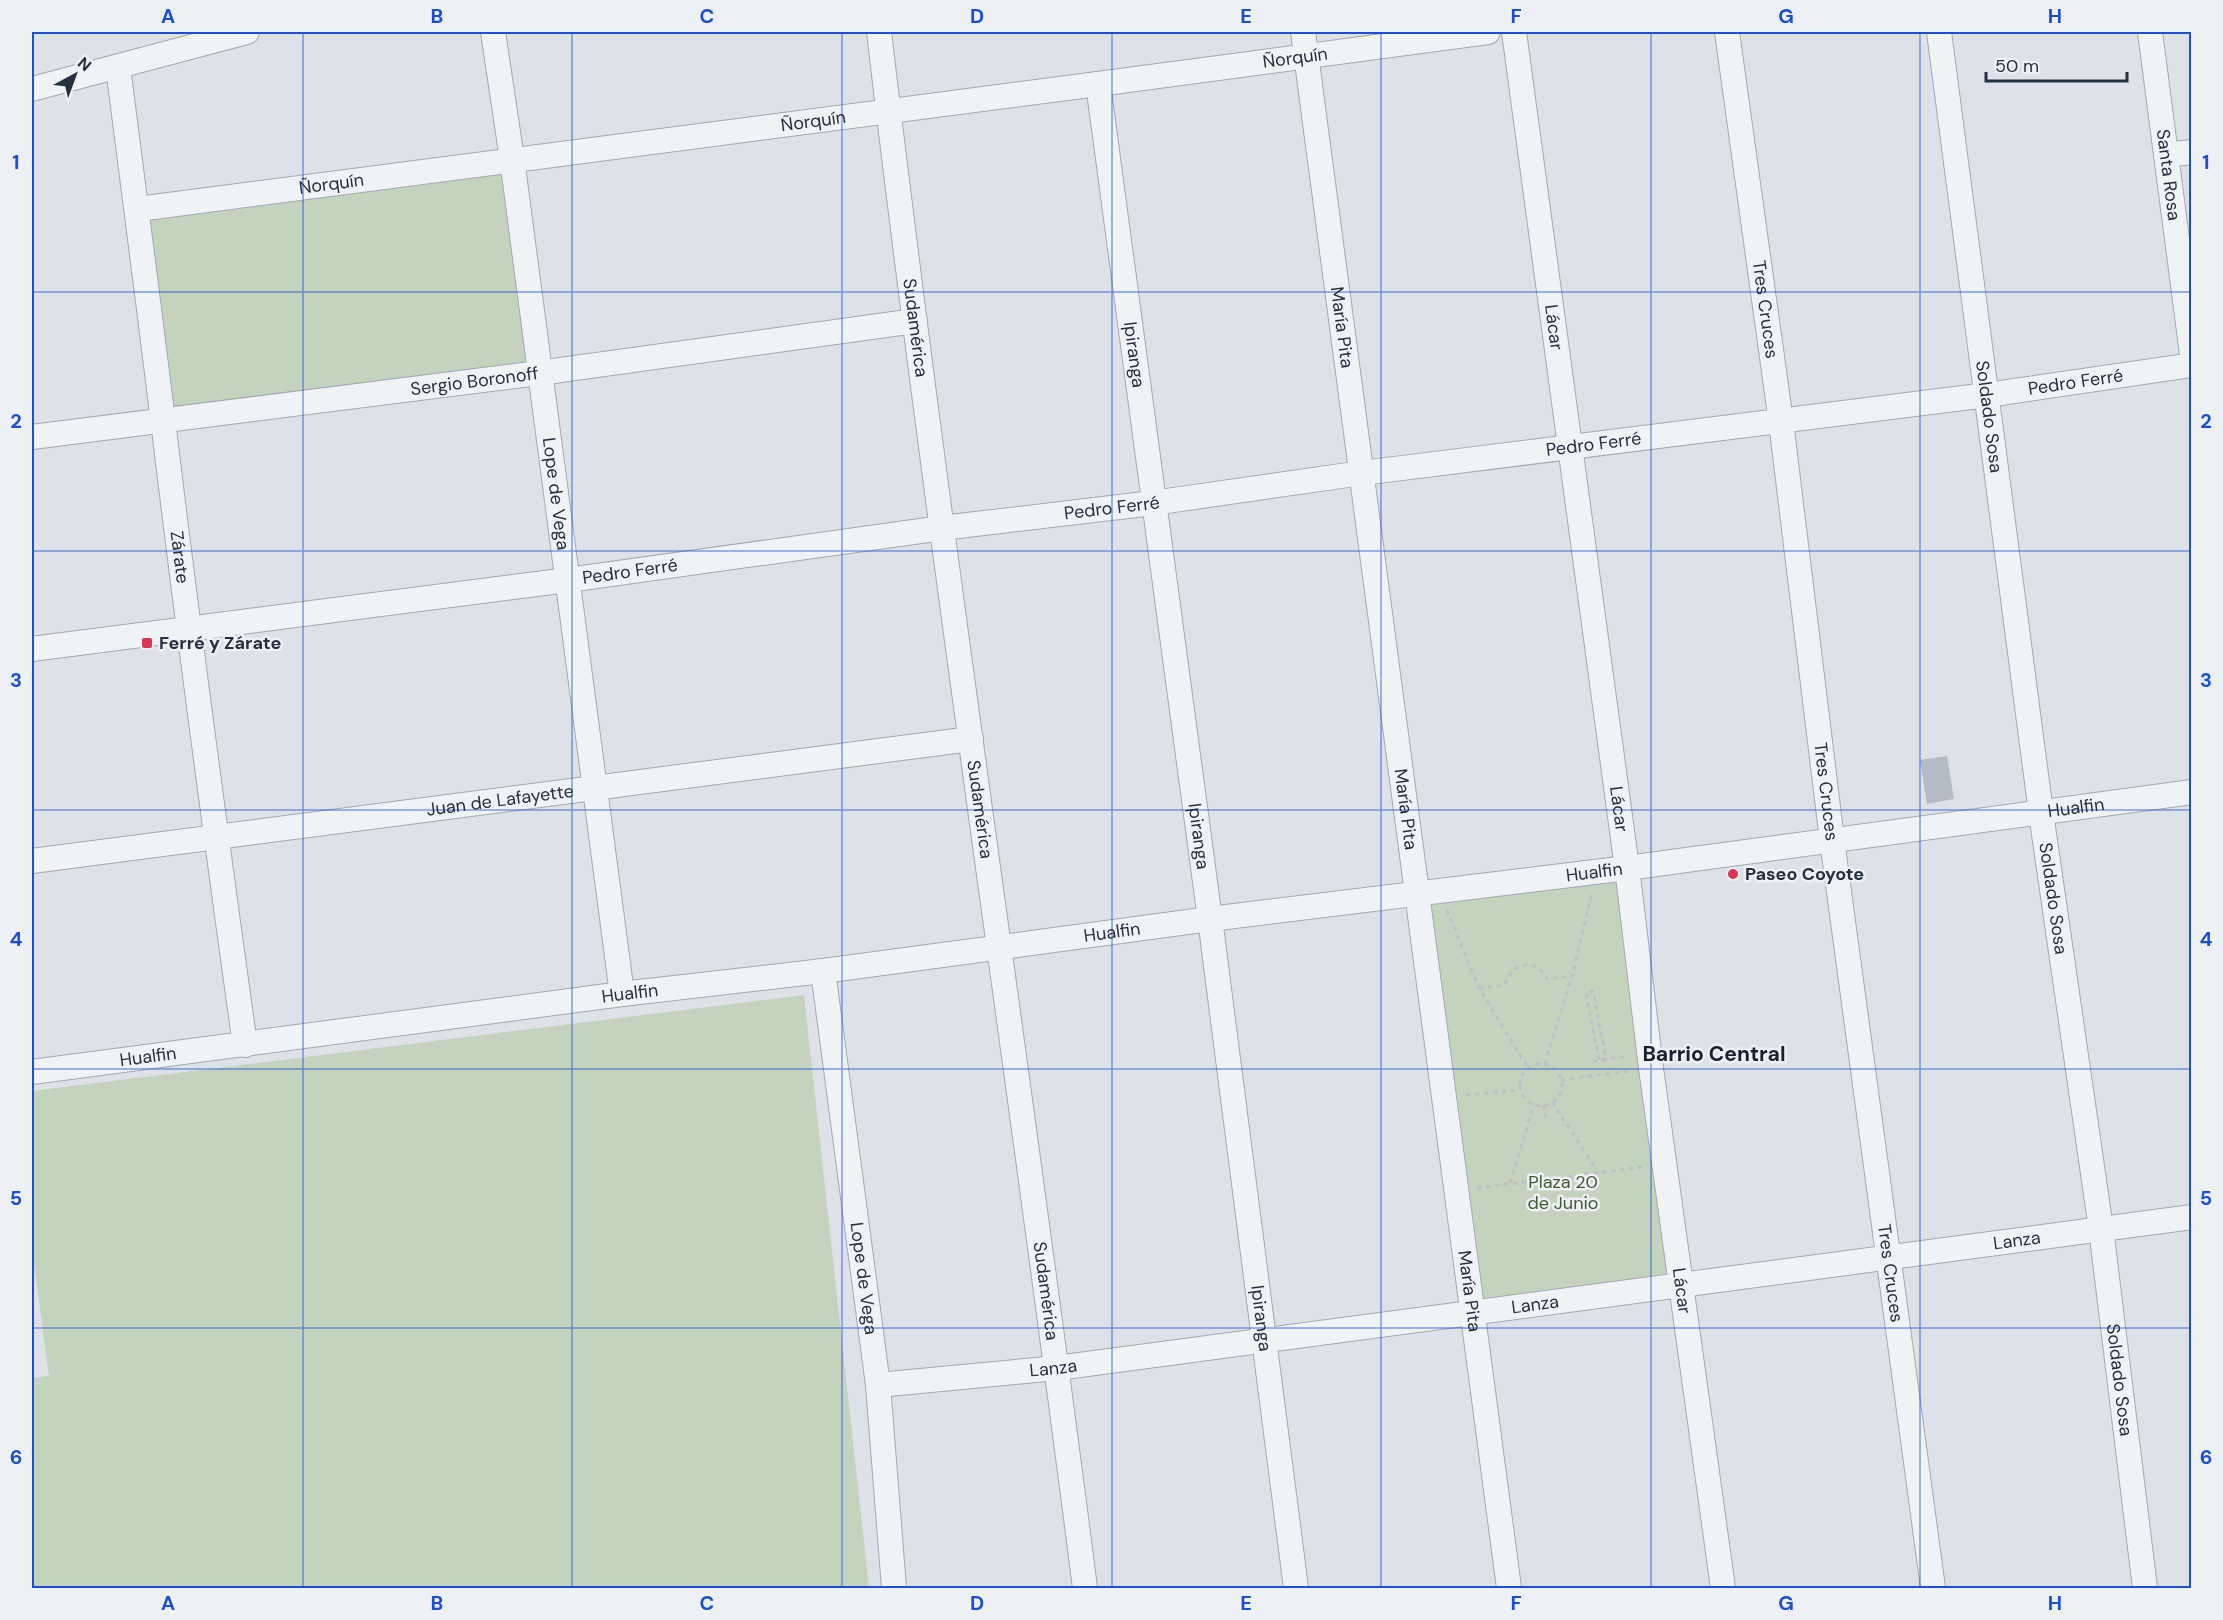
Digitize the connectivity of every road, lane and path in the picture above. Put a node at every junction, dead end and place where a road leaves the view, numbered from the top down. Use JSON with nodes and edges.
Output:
{"nodes":[{"id":1,"x":247,"y":32,"type":"edge"},
{"id":2,"x":493,"y":32,"type":"edge"},
{"id":3,"x":879,"y":32,"type":"edge"},
{"id":4,"x":1303,"y":32,"type":"edge"},
{"id":5,"x":1488,"y":32,"type":"edge"},
{"id":6,"x":1514,"y":32,"type":"edge"},
{"id":7,"x":1727,"y":32,"type":"edge"},
{"id":8,"x":1939,"y":32,"type":"edge"},
{"id":9,"x":2150,"y":32,"type":"edge"},
{"id":10,"x":1306,"y":57,"type":"junction"},
{"id":11,"x":118,"y":67,"type":"junction"},
{"id":12,"x":1098,"y":84,"type":"junction"},
{"id":13,"x":32,"y":89,"type":"edge"},
{"id":14,"x":888,"y":110,"type":"junction"},
{"id":15,"x":2192,"y":152,"type":"edge"},
{"id":16,"x":2166,"y":155,"type":"junction"},
{"id":17,"x":512,"y":159,"type":"junction"},
{"id":18,"x":138,"y":208,"type":"junction"},
{"id":19,"x":915,"y":321,"type":"junction"},
{"id":20,"x":2192,"y":354,"type":"edge"},
{"id":21,"x":2192,"y":365,"type":"edge"},
{"id":22,"x":539,"y":373,"type":"junction"},
{"id":23,"x":1987,"y":395,"type":"junction"},
{"id":24,"x":163,"y":421,"type":"junction"},
{"id":25,"x":1781,"y":422,"type":"junction"},
{"id":26,"x":32,"y":436,"type":"edge"},
{"id":27,"x":1569,"y":448,"type":"junction"},
{"id":28,"x":1362,"y":473,"type":"junction"},
{"id":29,"x":1153,"y":503,"type":"junction"},
{"id":30,"x":942,"y":528,"type":"junction"},
{"id":31,"x":568,"y":580,"type":"junction"},
{"id":32,"x":189,"y":629,"type":"junction"},
{"id":33,"x":32,"y":649,"type":"edge"},
{"id":34,"x":971,"y":739,"type":"junction"},
{"id":35,"x":596,"y":789,"type":"junction"},
{"id":36,"x":2192,"y":792,"type":"edge"},
{"id":37,"x":2041,"y":813,"type":"junction"},
{"id":38,"x":216,"y":837,"type":"junction"},
{"id":39,"x":1832,"y":840,"type":"junction"},
{"id":40,"x":32,"y":861,"type":"edge"},
{"id":41,"x":1627,"y":868,"type":"junction"},
{"id":42,"x":1598,"y":871,"type":"junction"},
{"id":43,"x":1427,"y":893,"type":"junction"},
{"id":44,"x":1210,"y":919,"type":"junction"},
{"id":45,"x":999,"y":948,"type":"junction"},
{"id":46,"x":823,"y":971,"type":"junction"},
{"id":47,"x":1572,"y":975,"type":"junction"},
{"id":48,"x":1547,"y":979,"type":"junction"},
{"id":49,"x":1542,"y":980,"type":"dead end"},
{"id":50,"x":1510,"y":984,"type":"dead end"},
{"id":51,"x":1505,"y":985,"type":"junction"},
{"id":52,"x":1479,"y":988,"type":"junction"},
{"id":53,"x":622,"y":994,"type":"junction"},
{"id":54,"x":245,"y":1045,"type":"junction"},
{"id":55,"x":1606,"y":1059,"type":"junction"},
{"id":56,"x":1593,"y":1060,"type":"dead end"},
{"id":57,"x":1599,"y":1060,"type":"junction"},
{"id":58,"x":1650,"y":1060,"type":"junction"},
{"id":59,"x":1545,"y":1064,"type":"junction"},
{"id":60,"x":1528,"y":1068,"type":"junction"},
{"id":61,"x":32,"y":1072,"type":"edge"},
{"id":62,"x":1561,"y":1080,"type":"junction"},
{"id":63,"x":1520,"y":1090,"type":"junction"},
{"id":64,"x":1445,"y":1097,"type":"junction"},
{"id":65,"x":1552,"y":1102,"type":"junction"},
{"id":66,"x":1534,"y":1104,"type":"junction"},
{"id":67,"x":1544,"y":1105,"type":"junction"},
{"id":68,"x":1546,"y":1117,"type":"dead end"},
{"id":69,"x":1666,"y":1165,"type":"junction"},
{"id":70,"x":1597,"y":1172,"type":"junction"},
{"id":71,"x":1510,"y":1183,"type":"junction"},
{"id":72,"x":1457,"y":1190,"type":"junction"},
{"id":73,"x":2192,"y":1217,"type":"edge"},
{"id":74,"x":2101,"y":1229,"type":"junction"},
{"id":75,"x":1890,"y":1256,"type":"junction"},
{"id":76,"x":1682,"y":1286,"type":"junction"},
{"id":77,"x":1472,"y":1314,"type":"junction"},
{"id":78,"x":1264,"y":1341,"type":"junction"},
{"id":79,"x":1057,"y":1368,"type":"junction"},
{"id":80,"x":878,"y":1385,"type":"junction"},
{"id":81,"x":894,"y":1588,"type":"edge"},
{"id":82,"x":1085,"y":1588,"type":"edge"},
{"id":83,"x":1296,"y":1588,"type":"edge"},
{"id":84,"x":1509,"y":1588,"type":"edge"},
{"id":85,"x":1723,"y":1588,"type":"edge"},
{"id":86,"x":1933,"y":1588,"type":"edge"},
{"id":87,"x":2145,"y":1588,"type":"edge"}],
"edges":[{"from":1,"to":11,"type":"street"},
{"from":2,"to":17,"type":"street","name":"Lope de Vega"},
{"from":3,"to":14,"type":"street","name":"Sudamérica"},
{"from":4,"to":10,"type":"street","name":"María Pita"},
{"from":5,"to":10,"type":"street","name":"Ñorquín"},
{"from":6,"to":27,"type":"street","name":"Lácar"},
{"from":7,"to":25,"type":"street","name":"Tres Cruces"},
{"from":8,"to":23,"type":"street","name":"Soldado Sosa"},
{"from":9,"to":16,"type":"street","name":"Santa Rosa"},
{"from":10,"to":12,"type":"street","name":"Ñorquín"},
{"from":10,"to":28,"type":"street","name":"María Pita"},
{"from":11,"to":13,"type":"street"},
{"from":11,"to":18,"type":"street","name":"Zárate"},
{"from":12,"to":14,"type":"street","name":"Ñorquín"},
{"from":12,"to":29,"type":"street","name":"Ipiranga"},
{"from":14,"to":17,"type":"street","name":"Ñorquín"},
{"from":14,"to":19,"type":"street","name":"Sudamérica"},
{"from":15,"to":16,"type":"street"},
{"from":16,"to":20,"type":"street","name":"Santa Rosa"},
{"from":17,"to":18,"type":"street","name":"Ñorquín"},
{"from":17,"to":22,"type":"street","name":"Lope de Vega"},
{"from":18,"to":24,"type":"street","name":"Zárate"},
{"from":19,"to":22,"type":"street","name":"Sergio Boronoff"},
{"from":19,"to":30,"type":"street","name":"Sudamérica"},
{"from":21,"to":23,"type":"street","name":"Pedro Ferré"},
{"from":22,"to":24,"type":"street","name":"Sergio Boronoff"},
{"from":22,"to":31,"type":"street","name":"Lope de Vega"},
{"from":23,"to":25,"type":"street","name":"Pedro Ferré"},
{"from":23,"to":37,"type":"street","name":"Soldado Sosa"},
{"from":24,"to":26,"type":"street","name":"Sergio Boronoff"},
{"from":24,"to":32,"type":"street","name":"Zárate"},
{"from":25,"to":27,"type":"street","name":"Pedro Ferré"},
{"from":25,"to":39,"type":"street","name":"Tres Cruces"},
{"from":27,"to":28,"type":"street","name":"Pedro Ferré"},
{"from":27,"to":41,"type":"street","name":"Lácar"},
{"from":28,"to":29,"type":"street","name":"Pedro Ferré"},
{"from":28,"to":43,"type":"street","name":"María Pita"},
{"from":29,"to":30,"type":"street","name":"Pedro Ferré"},
{"from":29,"to":44,"type":"street","name":"Ipiranga"},
{"from":30,"to":31,"type":"street","name":"Pedro Ferré"},
{"from":30,"to":34,"type":"street","name":"Sudamérica"},
{"from":31,"to":32,"type":"street","name":"Pedro Ferré"},
{"from":31,"to":35,"type":"street","name":"Lope de Vega"},
{"from":32,"to":33,"type":"street","name":"Pedro Ferré"},
{"from":32,"to":38,"type":"street","name":"Zárate"},
{"from":34,"to":35,"type":"street","name":"Juan de Lafayette"},
{"from":34,"to":45,"type":"street","name":"Sudamérica"},
{"from":35,"to":38,"type":"street","name":"Juan de Lafayette"},
{"from":35,"to":53,"type":"street","name":"Lope de Vega"},
{"from":36,"to":37,"type":"street","name":"Hualfin"},
{"from":37,"to":39,"type":"street","name":"Hualfin"},
{"from":37,"to":74,"type":"street","name":"Soldado Sosa"},
{"from":38,"to":40,"type":"street","name":"Juan de Lafayette"},
{"from":38,"to":54,"type":"street","name":"Zárate"},
{"from":39,"to":41,"type":"street","name":"Hualfin"},
{"from":39,"to":75,"type":"street","name":"Tres Cruces"},
{"from":41,"to":42,"type":"street","name":"Hualfin"},
{"from":41,"to":58,"type":"street","name":"Lácar"},
{"from":42,"to":43,"type":"street","name":"Hualfin"},
{"from":42,"to":47,"type":"path"},
{"from":43,"to":44,"type":"street","name":"Hualfin"},
{"from":43,"to":52,"type":"path"},
{"from":43,"to":64,"type":"street","name":"María Pita"},
{"from":44,"to":45,"type":"street","name":"Hualfin"},
{"from":44,"to":78,"type":"street","name":"Ipiranga"},
{"from":45,"to":46,"type":"street","name":"Hualfin"},
{"from":45,"to":79,"type":"street","name":"Sudamérica"},
{"from":46,"to":53,"type":"street","name":"Hualfin"},
{"from":46,"to":80,"type":"street","name":"Lope de Vega"},
{"from":47,"to":48,"type":"path"},
{"from":47,"to":59,"type":"path"},
{"from":48,"to":49,"type":"path"},
{"from":48,"to":51,"type":"path"},
{"from":50,"to":51,"type":"path"},
{"from":51,"to":52,"type":"path"},
{"from":52,"to":60,"type":"path"},
{"from":53,"to":54,"type":"street","name":"Hualfin"},
{"from":54,"to":61,"type":"street","name":"Hualfin"},
{"from":55,"to":57,"type":"path"},
{"from":55,"to":57,"type":"path"},
{"from":55,"to":58,"type":"path"},
{"from":56,"to":57,"type":"path"},
{"from":58,"to":62,"type":"path"},
{"from":58,"to":69,"type":"street","name":"Lácar"},
{"from":59,"to":60,"type":"path"},
{"from":59,"to":62,"type":"path"},
{"from":60,"to":63,"type":"path"},
{"from":62,"to":65,"type":"path"},
{"from":63,"to":64,"type":"path"},
{"from":63,"to":66,"type":"path"},
{"from":64,"to":72,"type":"street","name":"María Pita"},
{"from":65,"to":67,"type":"path"},
{"from":65,"to":70,"type":"path"},
{"from":66,"to":67,"type":"path"},
{"from":66,"to":71,"type":"path"},
{"from":67,"to":68,"type":"path"},
{"from":69,"to":70,"type":"path"},
{"from":69,"to":76,"type":"street","name":"Lácar"},
{"from":70,"to":71,"type":"path"},
{"from":71,"to":72,"type":"path"},
{"from":72,"to":77,"type":"street","name":"María Pita"},
{"from":73,"to":74,"type":"street","name":"Lanza"},
{"from":74,"to":75,"type":"street","name":"Lanza"},
{"from":74,"to":87,"type":"street","name":"Soldado Sosa"},
{"from":75,"to":76,"type":"street","name":"Lanza"},
{"from":75,"to":86,"type":"street","name":"Tres Cruces"},
{"from":76,"to":77,"type":"street","name":"Lanza"},
{"from":76,"to":85,"type":"street","name":"Lácar"},
{"from":77,"to":78,"type":"street","name":"Lanza"},
{"from":77,"to":84,"type":"street","name":"María Pita"},
{"from":78,"to":79,"type":"street","name":"Lanza"},
{"from":78,"to":83,"type":"street","name":"Ipiranga"},
{"from":79,"to":80,"type":"street","name":"Lanza"},
{"from":79,"to":82,"type":"street","name":"Sudamérica"},
{"from":80,"to":81,"type":"street","name":"Lope de Vega"}]}
